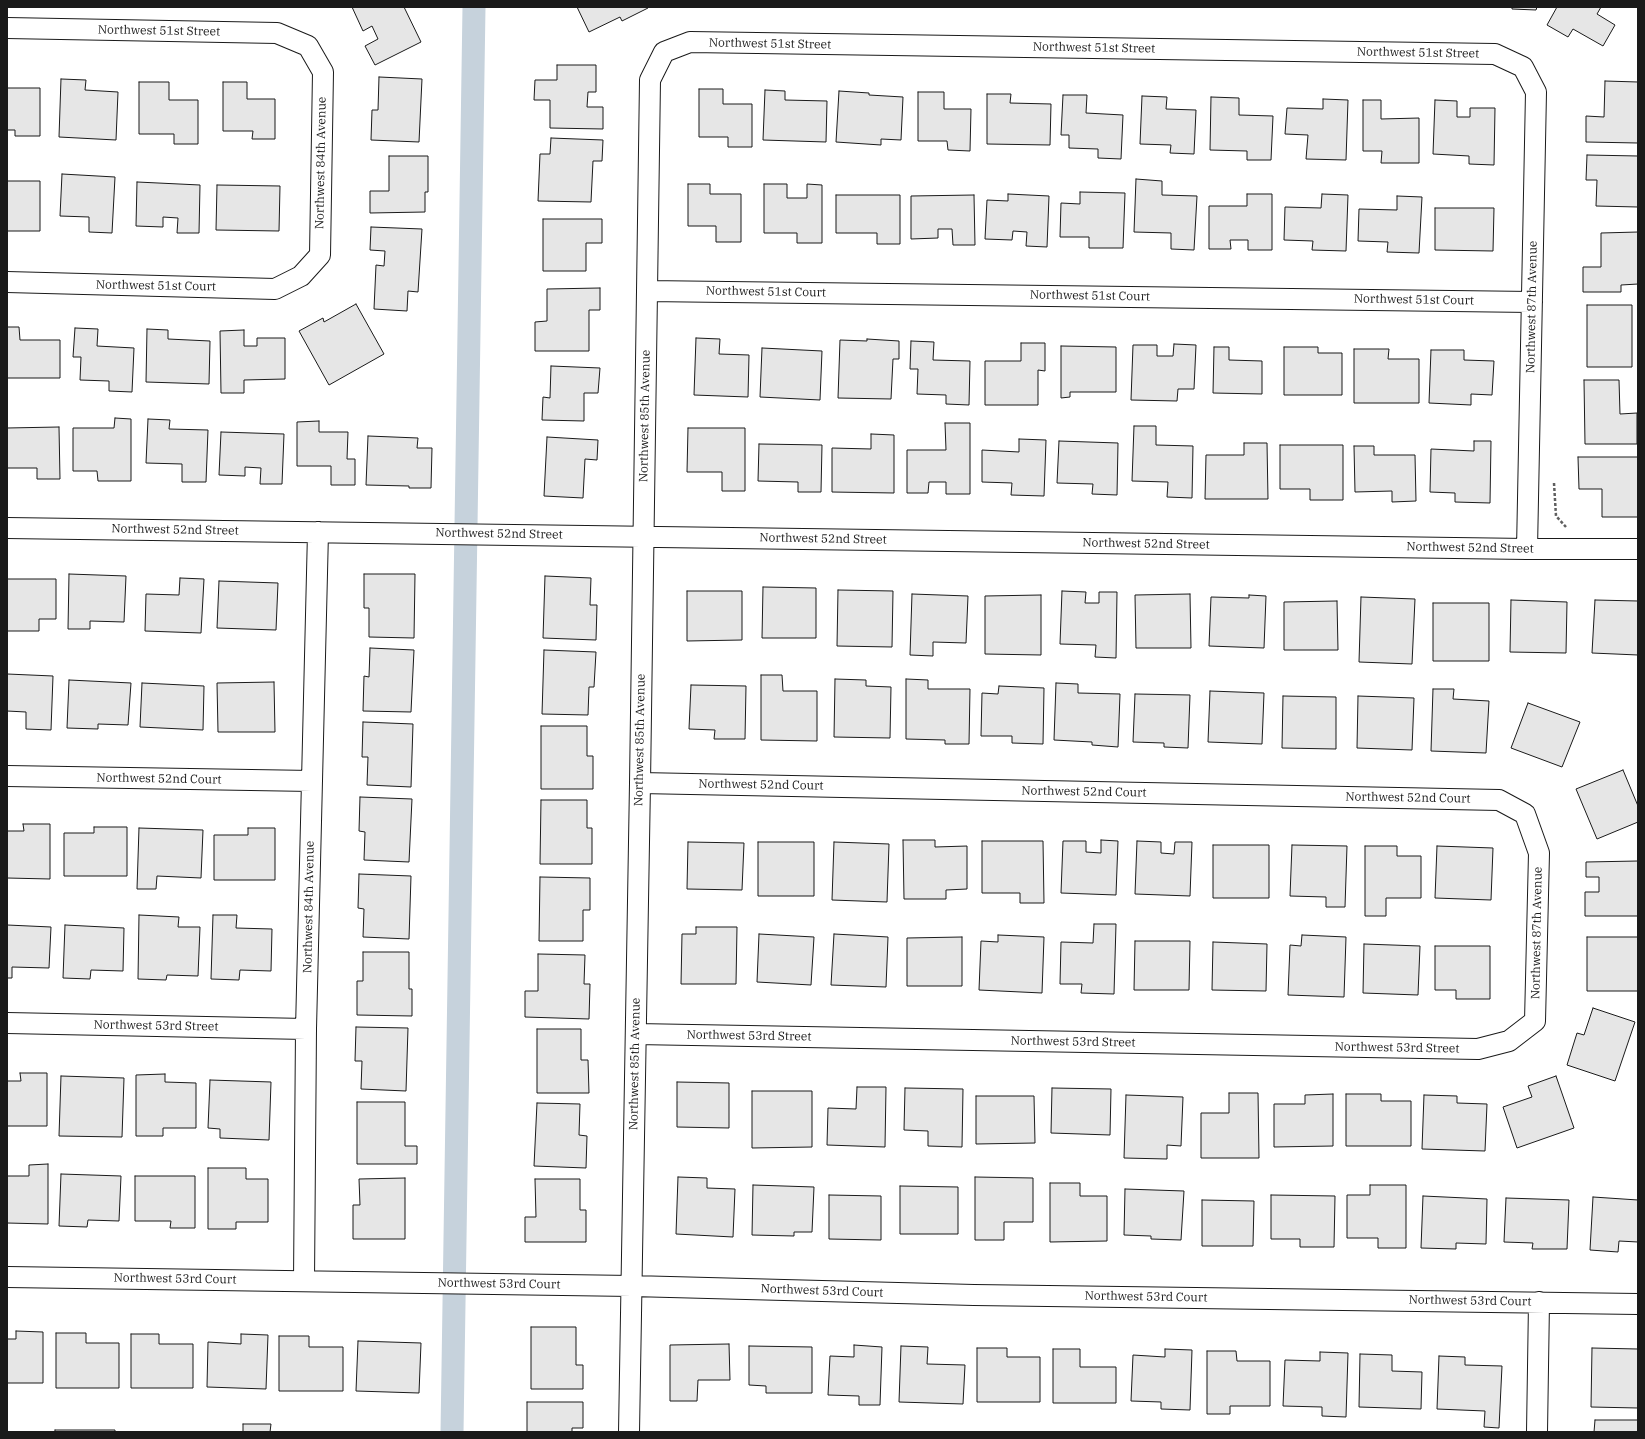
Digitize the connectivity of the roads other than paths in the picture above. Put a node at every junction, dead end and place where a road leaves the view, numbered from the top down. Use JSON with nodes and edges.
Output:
{"nodes":[{"id":1,"x":7,"y":28,"type":"edge"},
{"id":2,"x":308,"y":46,"type":"joint"},
{"id":3,"x":664,"y":52,"type":"joint"},
{"id":4,"x":1523,"y":67,"type":"joint"},
{"id":5,"x":302,"y":276,"type":"joint"},
{"id":6,"x":7,"y":282,"type":"edge"},
{"id":7,"x":648,"y":291,"type":"junction"},
{"id":8,"x":1532,"y":302,"type":"junction"},
{"id":9,"x":7,"y":528,"type":"edge"},
{"id":10,"x":318,"y":532,"type":"junction"},
{"id":11,"x":642,"y":536,"type":"junction"},
{"id":12,"x":1527,"y":549,"type":"junction"},
{"id":13,"x":1638,"y":549,"type":"edge"},
{"id":14,"x":7,"y":776,"type":"edge"},
{"id":15,"x":312,"y":781,"type":"junction"},
{"id":16,"x":640,"y":783,"type":"junction"},
{"id":17,"x":1525,"y":814,"type":"joint"},
{"id":18,"x":7,"y":1023,"type":"edge"},
{"id":19,"x":306,"y":1028,"type":"junction"},
{"id":20,"x":636,"y":1034,"type":"junction"},
{"id":21,"x":1509,"y":1041,"type":"joint"},
{"id":22,"x":7,"y":1277,"type":"edge"},
{"id":23,"x":304,"y":1281,"type":"junction"},
{"id":24,"x":632,"y":1286,"type":"junction"},
{"id":25,"x":1539,"y":1302,"type":"junction"},
{"id":26,"x":1638,"y":1304,"type":"edge"},
{"id":27,"x":629,"y":1432,"type":"edge"},
{"id":28,"x":1537,"y":1432,"type":"edge"}],
"edges":[{"from":1,"to":2,"type":"street","name":"Northwest 51st Street"},
{"from":2,"to":5,"type":"street","name":"Northwest 84th Avenue"},
{"from":3,"to":4,"type":"street","name":"Northwest 51st Street"},
{"from":3,"to":7,"type":"street","name":"Northwest 85th Avenue"},
{"from":4,"to":8,"type":"street","name":"Northwest 87th Avenue"},
{"from":5,"to":6,"type":"street","name":"Northwest 51st Court"},
{"from":7,"to":8,"type":"street","name":"Northwest 51st Court"},
{"from":7,"to":11,"type":"street","name":"Northwest 85th Avenue"},
{"from":8,"to":12,"type":"street","name":"Northwest 87th Avenue"},
{"from":9,"to":10,"type":"street","name":"Northwest 52nd Street"},
{"from":10,"to":11,"type":"street","name":"Northwest 52nd Street"},
{"from":10,"to":15,"type":"street","name":"Northwest 84th Avenue"},
{"from":11,"to":12,"type":"street","name":"Northwest 52nd Street"},
{"from":11,"to":16,"type":"street","name":"Northwest 85th Avenue"},
{"from":12,"to":13,"type":"street","name":"Northwest 52nd Street"},
{"from":14,"to":15,"type":"street","name":"Northwest 52nd Court"},
{"from":15,"to":19,"type":"street","name":"Northwest 84th Avenue"},
{"from":16,"to":17,"type":"street","name":"Northwest 52nd Court"},
{"from":16,"to":20,"type":"street","name":"Northwest 85th Avenue"},
{"from":17,"to":21,"type":"street","name":"Northwest 87th Avenue"},
{"from":18,"to":19,"type":"street","name":"Northwest 53rd Street"},
{"from":19,"to":23,"type":"street","name":"Northwest 84th Avenue"},
{"from":20,"to":21,"type":"street","name":"Northwest 53rd Street"},
{"from":20,"to":24,"type":"street","name":"Northwest 85th Avenue"},
{"from":22,"to":23,"type":"street","name":"Northwest 53rd Court"},
{"from":23,"to":24,"type":"street","name":"Northwest 53rd Court"},
{"from":24,"to":25,"type":"street","name":"Northwest 53rd Court"},
{"from":24,"to":27,"type":"street","name":"Northwest 85th Avenue"},
{"from":25,"to":26,"type":"street","name":"Northwest 53rd Court"},
{"from":25,"to":28,"type":"street"}]}
